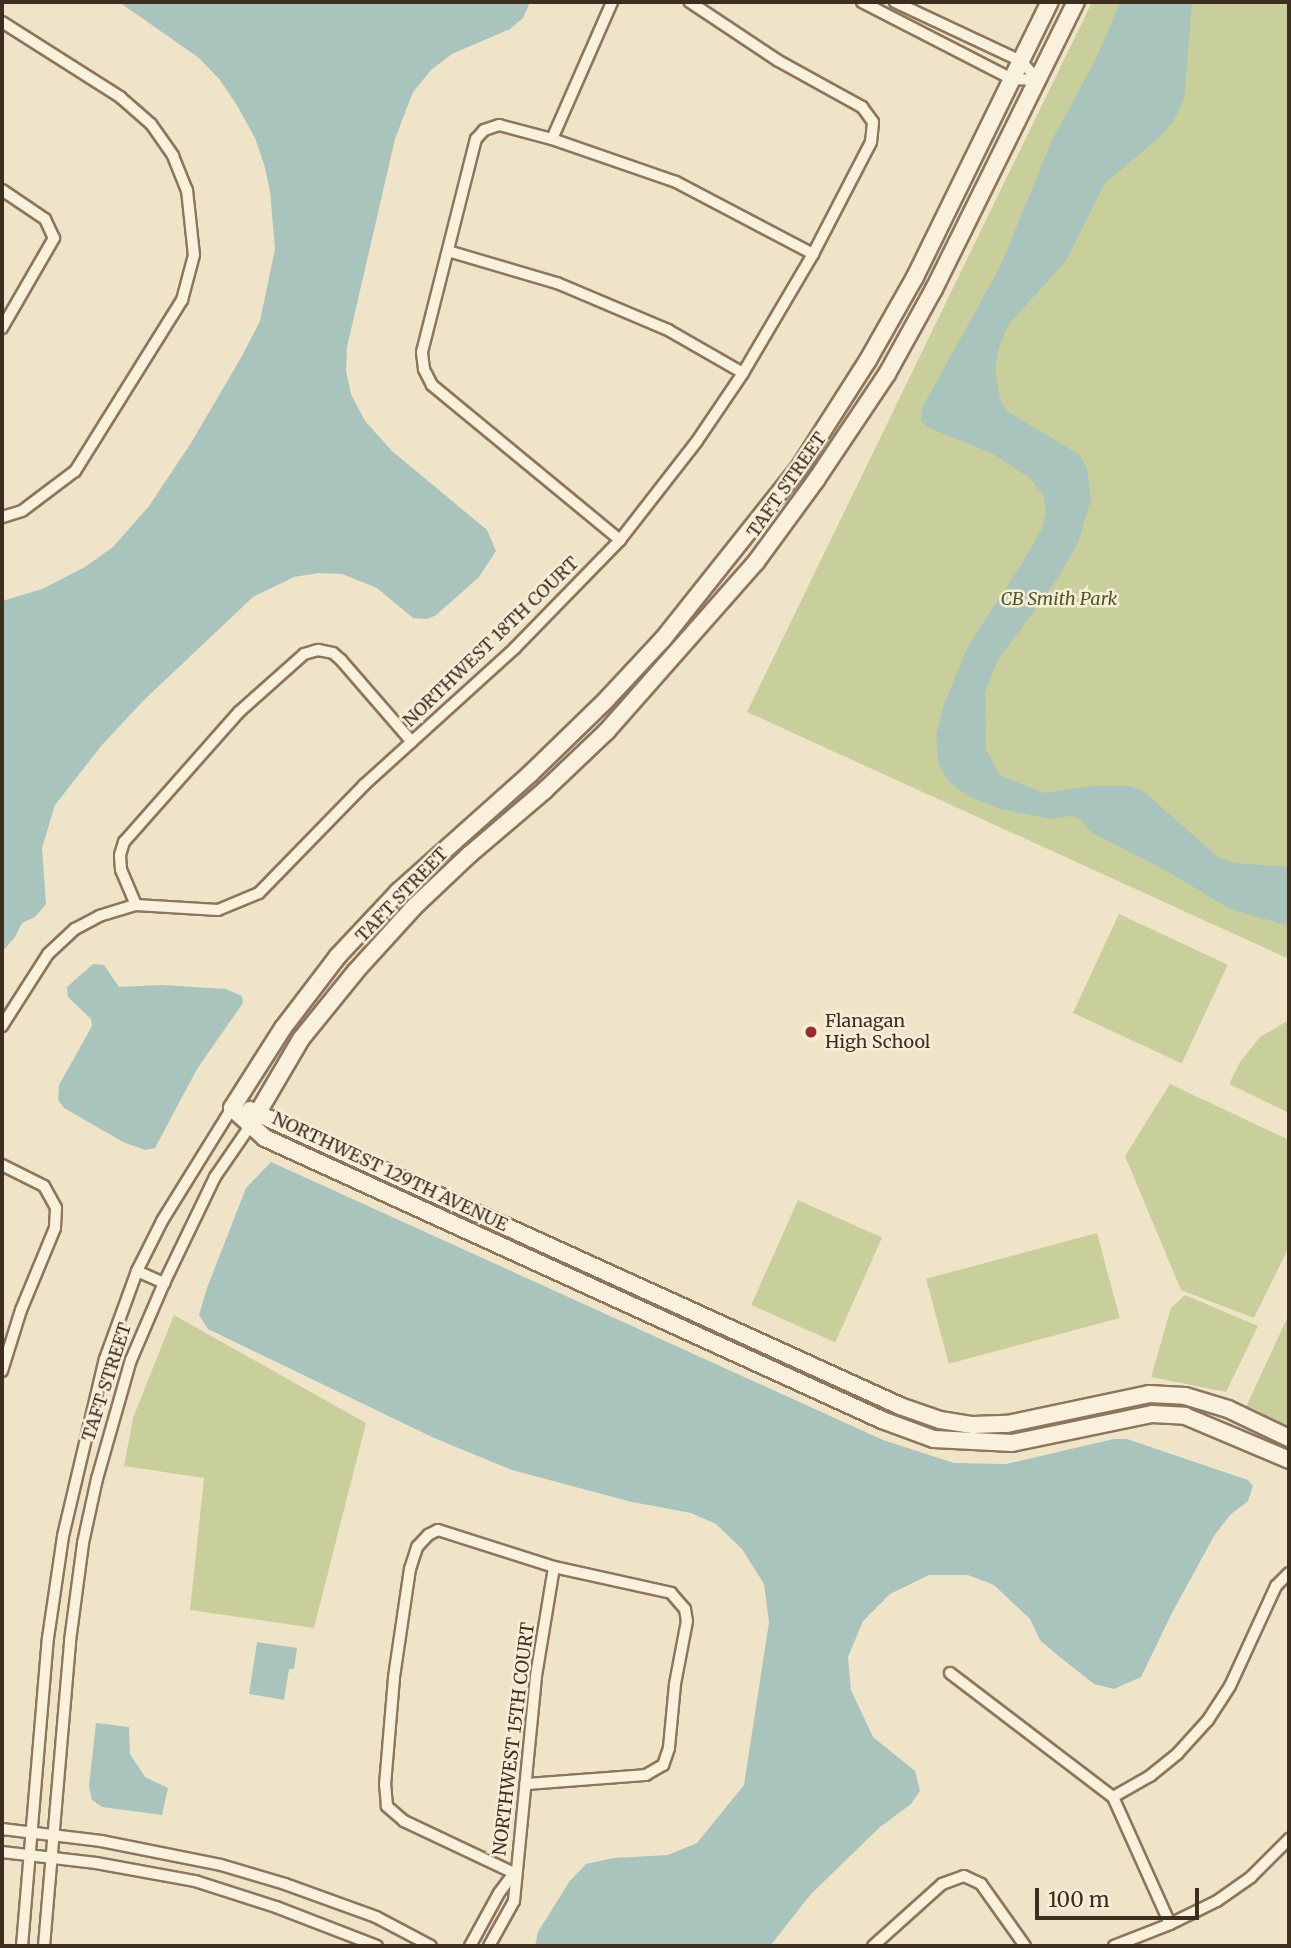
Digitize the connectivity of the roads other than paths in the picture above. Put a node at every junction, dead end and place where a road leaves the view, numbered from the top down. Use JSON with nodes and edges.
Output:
{"nodes":[{"id":1,"x":612,"y":2,"type":"edge"},
{"id":2,"x":690,"y":2,"type":"edge"},
{"id":3,"x":862,"y":2,"type":"edge"},
{"id":4,"x":895,"y":2,"type":"edge"},
{"id":5,"x":1050,"y":2,"type":"edge"},
{"id":6,"x":1076,"y":2,"type":"edge"},
{"id":7,"x":2,"y":22,"type":"edge"},
{"id":8,"x":1021,"y":61,"type":"junction"},
{"id":9,"x":1012,"y":79,"type":"junction"},
{"id":10,"x":1038,"y":80,"type":"junction"},
{"id":11,"x":552,"y":139,"type":"junction"},
{"id":12,"x":2,"y":190,"type":"edge"},
{"id":13,"x":448,"y":251,"type":"junction"},
{"id":14,"x":813,"y":254,"type":"junction"},
{"id":15,"x":2,"y":328,"type":"edge"},
{"id":16,"x":743,"y":373,"type":"junction"},
{"id":17,"x":2,"y":517,"type":"edge"},
{"id":18,"x":620,"y":540,"type":"junction"},
{"id":19,"x":412,"y":742,"type":"junction"},
{"id":20,"x":454,"y":839,"type":"junction"},
{"id":21,"x":468,"y":855,"type":"junction"},
{"id":22,"x":136,"y":905,"type":"junction"},
{"id":23,"x":2,"y":1026,"type":"edge"},
{"id":24,"x":232,"y":1108,"type":"junction"},
{"id":25,"x":254,"y":1119,"type":"junction"},
{"id":26,"x":2,"y":1164,"type":"edge"},
{"id":27,"x":138,"y":1271,"type":"junction"},
{"id":28,"x":164,"y":1283,"type":"junction"},
{"id":29,"x":715,"y":1320,"type":"junction"},
{"id":30,"x":719,"y":1345,"type":"junction"},
{"id":31,"x":2,"y":1371,"type":"edge"},
{"id":32,"x":1289,"y":1438,"type":"edge"},
{"id":33,"x":1289,"y":1460,"type":"edge"},
{"id":34,"x":76,"y":1475,"type":"junction"},
{"id":35,"x":97,"y":1479,"type":"junction"},
{"id":36,"x":554,"y":1567,"type":"junction"},
{"id":37,"x":1289,"y":1573,"type":"edge"},
{"id":38,"x":48,"y":1638,"type":"junction"},
{"id":39,"x":70,"y":1641,"type":"junction"},
{"id":40,"x":950,"y":1673,"type":"dead end"},
{"id":41,"x":525,"y":1784,"type":"junction"},
{"id":42,"x":1113,"y":1797,"type":"junction"},
{"id":43,"x":2,"y":1829,"type":"edge"},
{"id":44,"x":33,"y":1834,"type":"junction"},
{"id":45,"x":52,"y":1836,"type":"junction"},
{"id":46,"x":1289,"y":1839,"type":"edge"},
{"id":47,"x":2,"y":1852,"type":"edge"},
{"id":48,"x":30,"y":1855,"type":"junction"},
{"id":49,"x":50,"y":1857,"type":"junction"},
{"id":50,"x":514,"y":1873,"type":"junction"},
{"id":51,"x":1170,"y":1924,"type":"junction"},
{"id":52,"x":22,"y":1946,"type":"edge"},
{"id":53,"x":44,"y":1946,"type":"edge"},
{"id":54,"x":377,"y":1946,"type":"edge"},
{"id":55,"x":431,"y":1946,"type":"edge"},
{"id":56,"x":470,"y":1946,"type":"edge"},
{"id":57,"x":489,"y":1946,"type":"edge"},
{"id":58,"x":873,"y":1946,"type":"edge"},
{"id":59,"x":1025,"y":1946,"type":"edge"},
{"id":60,"x":1114,"y":1946,"type":"edge"}],
"edges":[{"from":1,"to":11,"type":"street"},
{"from":2,"to":14,"type":"street","name":"NORTHWEST 18TH COURT"},
{"from":3,"to":9,"type":"street"},
{"from":4,"to":8,"type":"street"},
{"from":5,"to":8,"type":"street","name":"TAFT STREET"},
{"from":6,"to":10,"type":"street","name":"TAFT STREET"},
{"from":7,"to":17,"type":"street"},
{"from":8,"to":9,"type":"street","name":"TAFT STREET"},
{"from":8,"to":10,"type":"street"},
{"from":9,"to":10,"type":"street"},
{"from":9,"to":20,"type":"street","name":"TAFT STREET"},
{"from":10,"to":21,"type":"street","name":"TAFT STREET"},
{"from":11,"to":13,"type":"street"},
{"from":11,"to":14,"type":"street"},
{"from":12,"to":15,"type":"street"},
{"from":13,"to":16,"type":"street"},
{"from":13,"to":18,"type":"street"},
{"from":14,"to":16,"type":"street","name":"NORTHWEST 18TH COURT"},
{"from":16,"to":18,"type":"street","name":"NORTHWEST 18TH COURT"},
{"from":18,"to":19,"type":"street","name":"NORTHWEST 18TH COURT"},
{"from":19,"to":22,"type":"street","name":"NORTHWEST 18TH COURT"},
{"from":19,"to":22,"type":"street"},
{"from":20,"to":21,"type":"street"},
{"from":20,"to":24,"type":"street","name":"TAFT STREET"},
{"from":21,"to":25,"type":"street","name":"TAFT STREET"},
{"from":22,"to":23,"type":"street","name":"NORTHWEST 18TH COURT"},
{"from":24,"to":25,"type":"street","name":"NORTHWEST 129TH AVENUE"},
{"from":24,"to":27,"type":"street","name":"TAFT STREET"},
{"from":25,"to":28,"type":"street","name":"TAFT STREET"},
{"from":25,"to":29,"type":"street","name":"NORTHWEST 129TH AVENUE"},
{"from":25,"to":30,"type":"street","name":"NORTHWEST 129TH AVENUE"},
{"from":26,"to":31,"type":"street"},
{"from":27,"to":28,"type":"street"},
{"from":27,"to":34,"type":"street","name":"TAFT STREET"},
{"from":28,"to":35,"type":"street","name":"TAFT STREET"},
{"from":29,"to":30,"type":"street"},
{"from":29,"to":32,"type":"street","name":"NORTHWEST 129TH AVENUE"},
{"from":30,"to":33,"type":"street","name":"NORTHWEST 129TH AVENUE"},
{"from":34,"to":35,"type":"street"},
{"from":34,"to":38,"type":"street","name":"TAFT STREET"},
{"from":35,"to":39,"type":"street","name":"TAFT STREET"},
{"from":36,"to":41,"type":"street","name":"NORTHWEST 15TH COURT"},
{"from":36,"to":41,"type":"street"},
{"from":36,"to":50,"type":"street"},
{"from":37,"to":42,"type":"street"},
{"from":38,"to":39,"type":"street"},
{"from":38,"to":44,"type":"street","name":"TAFT STREET"},
{"from":39,"to":45,"type":"street","name":"TAFT STREET"},
{"from":40,"to":42,"type":"street"},
{"from":41,"to":50,"type":"street","name":"NORTHWEST 15TH COURT"},
{"from":42,"to":51,"type":"street"},
{"from":43,"to":44,"type":"street"},
{"from":44,"to":45,"type":"street"},
{"from":44,"to":48,"type":"street","name":"TAFT STREET"},
{"from":45,"to":49,"type":"street","name":"TAFT STREET"},
{"from":45,"to":55,"type":"street"},
{"from":46,"to":51,"type":"street"},
{"from":47,"to":48,"type":"street"},
{"from":48,"to":49,"type":"street"},
{"from":48,"to":52,"type":"street","name":"TAFT STREET"},
{"from":49,"to":53,"type":"street","name":"TAFT STREET"},
{"from":49,"to":54,"type":"street"},
{"from":50,"to":56,"type":"street","name":"NORTHWEST 15TH COURT"},
{"from":50,"to":57,"type":"street","name":"NORTHWEST 15TH COURT"},
{"from":51,"to":60,"type":"street"},
{"from":58,"to":59,"type":"street"}]}
